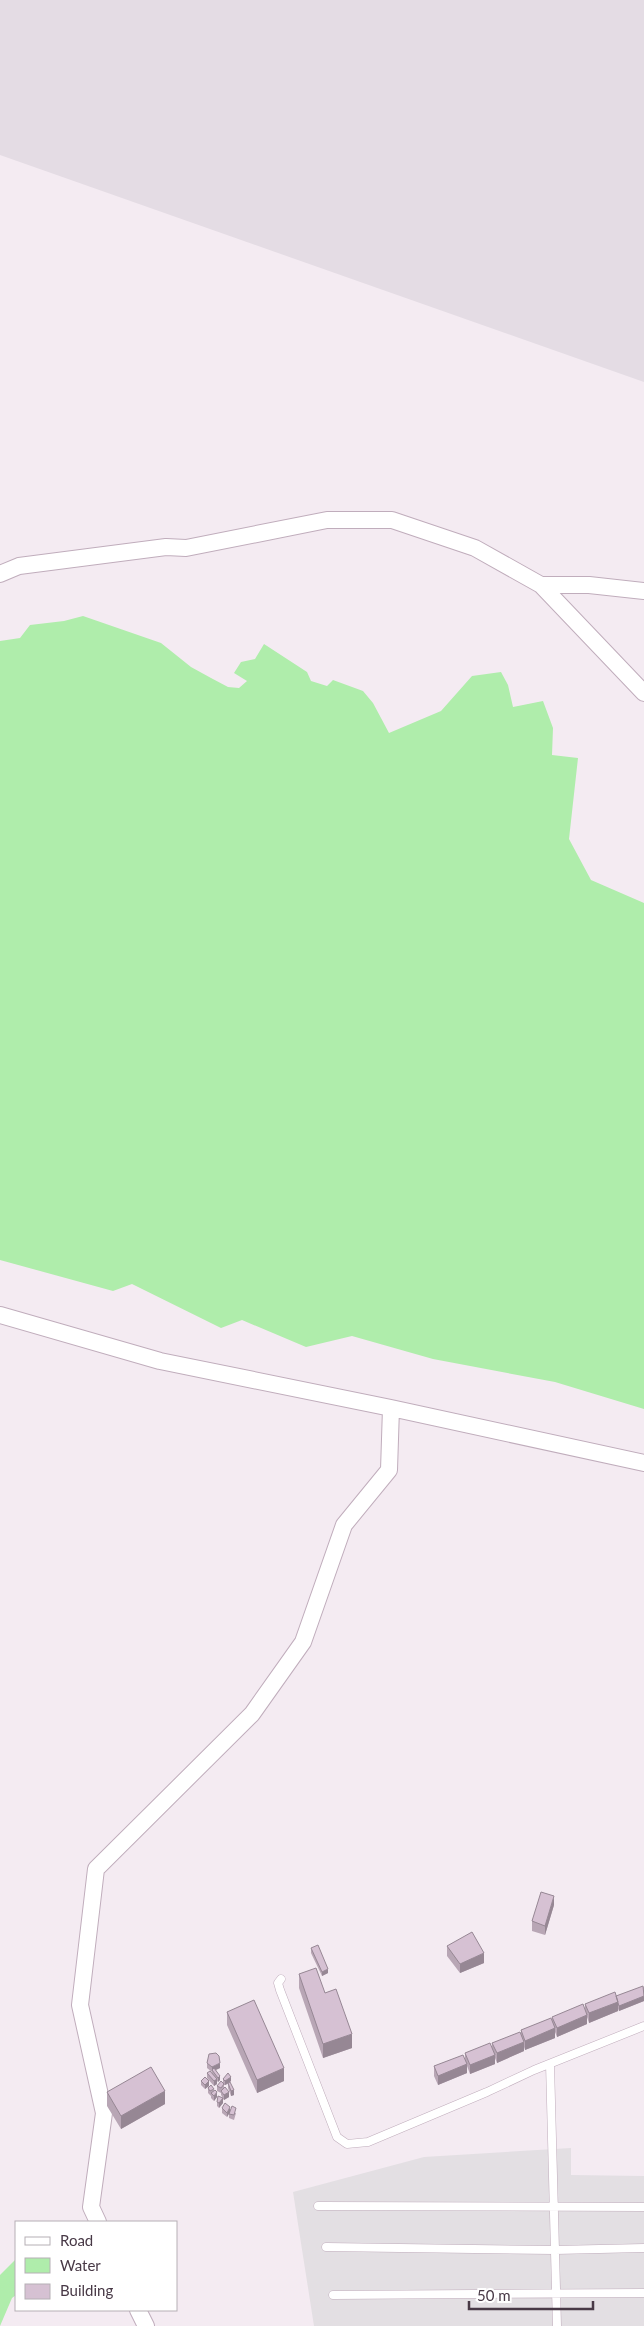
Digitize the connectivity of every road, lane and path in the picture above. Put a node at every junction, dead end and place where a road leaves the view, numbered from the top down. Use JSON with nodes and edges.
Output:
{"nodes":[{"id":1,"x":0,"y":574,"type":"edge"},
{"id":2,"x":541,"y":585,"type":"junction"},
{"id":3,"x":644,"y":591,"type":"edge"},
{"id":4,"x":644,"y":693,"type":"edge"},
{"id":5,"x":0,"y":1315,"type":"edge"},
{"id":6,"x":391,"y":1408,"type":"junction"},
{"id":7,"x":644,"y":1463,"type":"edge"},
{"id":8,"x":281,"y":1979,"type":"dead end"},
{"id":9,"x":644,"y":2026,"type":"edge"},
{"id":10,"x":550,"y":2064,"type":"junction"},
{"id":11,"x":318,"y":2206,"type":"dead end"},
{"id":12,"x":554,"y":2207,"type":"junction"},
{"id":13,"x":644,"y":2207,"type":"edge"},
{"id":14,"x":98,"y":2221,"type":"edge"},
{"id":15,"x":326,"y":2247,"type":"dead end"},
{"id":16,"x":644,"y":2248,"type":"edge"},
{"id":17,"x":555,"y":2250,"type":"junction"},
{"id":18,"x":644,"y":2293,"type":"edge"},
{"id":19,"x":556,"y":2294,"type":"junction"},
{"id":20,"x":333,"y":2295,"type":"dead end"},
{"id":21,"x":138,"y":2311,"type":"edge"},
{"id":22,"x":146,"y":2326,"type":"edge"},
{"id":23,"x":557,"y":2326,"type":"edge"}],
"edges":[{"from":1,"to":2,"type":"street"},
{"from":2,"to":3,"type":"street"},
{"from":2,"to":4,"type":"street"},
{"from":5,"to":6,"type":"street"},
{"from":6,"to":7,"type":"street"},
{"from":6,"to":14,"type":"street"},
{"from":8,"to":10,"type":"lane"},
{"from":9,"to":10,"type":"lane"},
{"from":10,"to":12,"type":"lane"},
{"from":11,"to":12,"type":"lane"},
{"from":12,"to":13,"type":"lane"},
{"from":12,"to":17,"type":"lane"},
{"from":15,"to":17,"type":"lane"},
{"from":16,"to":17,"type":"lane"},
{"from":17,"to":19,"type":"lane"},
{"from":18,"to":19,"type":"lane"},
{"from":19,"to":20,"type":"lane"},
{"from":19,"to":23,"type":"lane"},
{"from":21,"to":22,"type":"street"}]}
